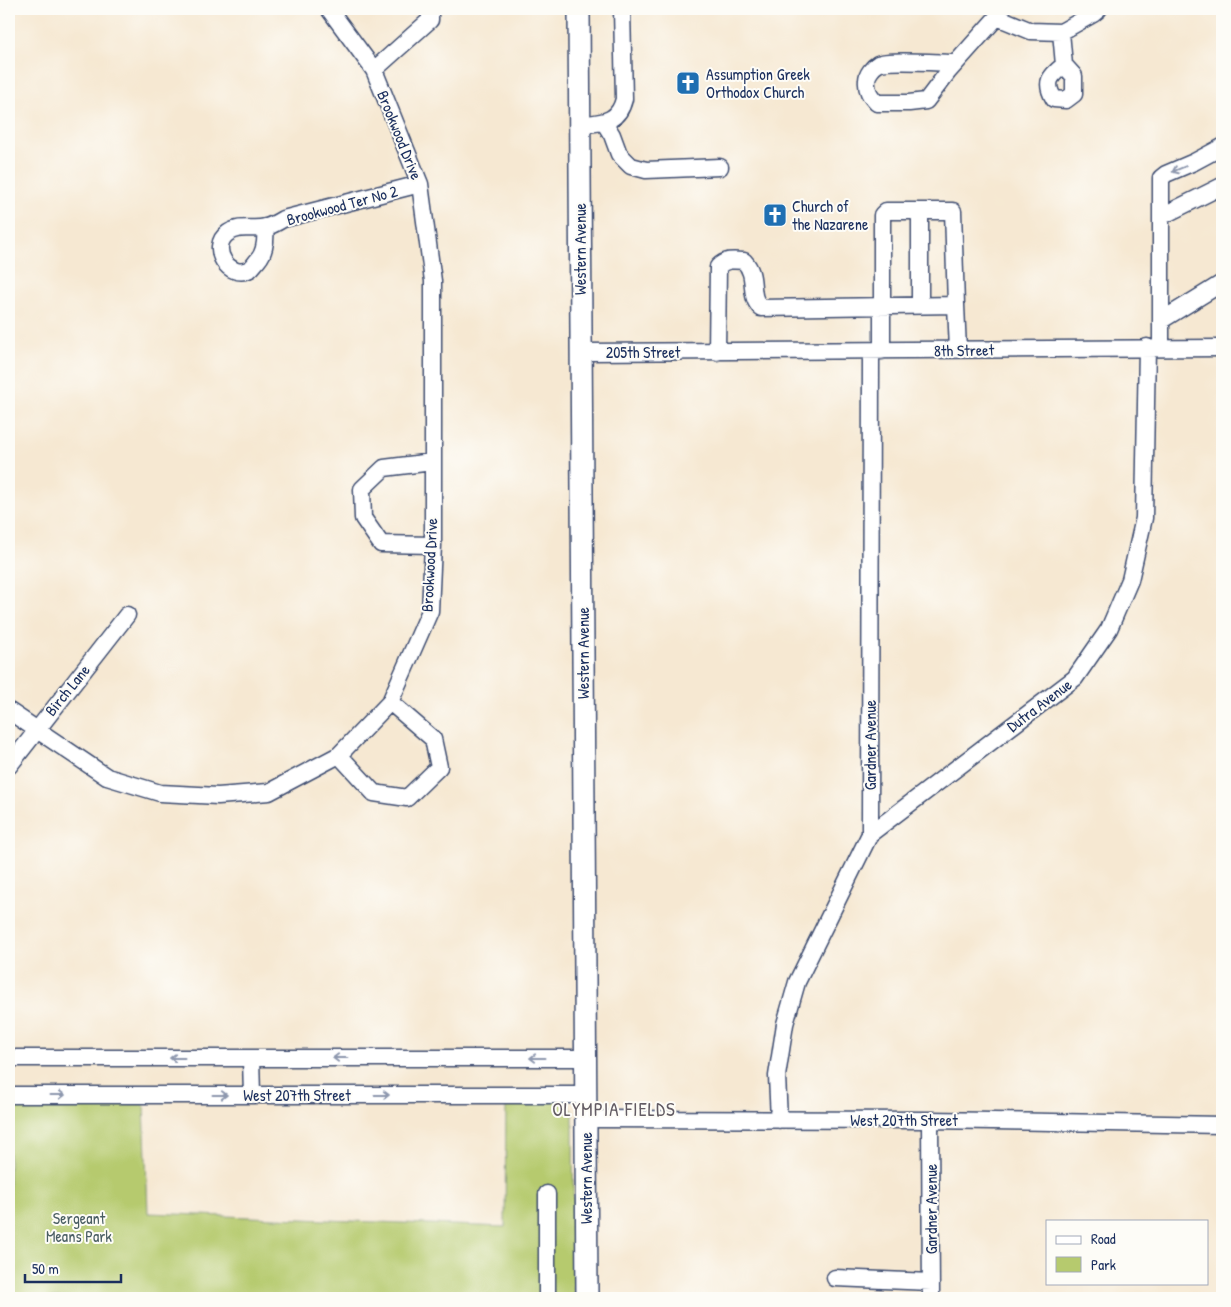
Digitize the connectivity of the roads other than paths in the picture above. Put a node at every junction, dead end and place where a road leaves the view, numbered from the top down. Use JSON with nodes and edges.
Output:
{"nodes":[{"id":1,"x":329,"y":9,"type":"edge"},
{"id":2,"x":430,"y":9,"type":"edge"},
{"id":3,"x":579,"y":9,"type":"edge"},
{"id":4,"x":622,"y":9,"type":"edge"},
{"id":5,"x":1098,"y":9,"type":"edge"},
{"id":6,"x":995,"y":13,"type":"edge"},
{"id":7,"x":1061,"y":32,"type":"junction"},
{"id":8,"x":956,"y":63,"type":"junction"},
{"id":9,"x":1064,"y":65,"type":"dead end"},
{"id":10,"x":374,"y":70,"type":"junction"},
{"id":11,"x":604,"y":122,"type":"junction"},
{"id":12,"x":579,"y":125,"type":"junction"},
{"id":13,"x":1222,"y":147,"type":"edge"},
{"id":14,"x":720,"y":167,"type":"dead end"},
{"id":15,"x":420,"y":184,"type":"junction"},
{"id":16,"x":1222,"y":186,"type":"edge"},
{"id":17,"x":915,"y":211,"type":"junction"},
{"id":18,"x":1162,"y":216,"type":"junction"},
{"id":19,"x":265,"y":228,"type":"dead end"},
{"id":20,"x":1222,"y":283,"type":"edge"},
{"id":21,"x":920,"y":305,"type":"junction"},
{"id":22,"x":956,"y":305,"type":"junction"},
{"id":23,"x":881,"y":306,"type":"junction"},
{"id":24,"x":1162,"y":320,"type":"junction"},
{"id":25,"x":1154,"y":348,"type":"junction"},
{"id":26,"x":1222,"y":348,"type":"edge"},
{"id":27,"x":958,"y":350,"type":"junction"},
{"id":28,"x":876,"y":351,"type":"junction"},
{"id":29,"x":581,"y":352,"type":"junction"},
{"id":30,"x":711,"y":352,"type":"junction"},
{"id":31,"x":432,"y":462,"type":"junction"},
{"id":32,"x":433,"y":546,"type":"junction"},
{"id":33,"x":127,"y":615,"type":"dead end"},
{"id":34,"x":390,"y":702,"type":"junction"},
{"id":35,"x":9,"y":711,"type":"edge"},
{"id":36,"x":36,"y":730,"type":"junction"},
{"id":37,"x":339,"y":755,"type":"junction"},
{"id":38,"x":9,"y":766,"type":"edge"},
{"id":39,"x":870,"y":834,"type":"junction"},
{"id":40,"x":9,"y":1058,"type":"edge"},
{"id":41,"x":251,"y":1058,"type":"junction"},
{"id":42,"x":586,"y":1058,"type":"junction"},
{"id":43,"x":9,"y":1095,"type":"edge"},
{"id":44,"x":252,"y":1095,"type":"junction"},
{"id":45,"x":586,"y":1095,"type":"junction"},
{"id":46,"x":586,"y":1119,"type":"junction"},
{"id":47,"x":779,"y":1120,"type":"junction"},
{"id":48,"x":930,"y":1120,"type":"junction"},
{"id":49,"x":1222,"y":1125,"type":"edge"},
{"id":50,"x":547,"y":1194,"type":"dead end"},
{"id":51,"x":835,"y":1278,"type":"dead end"},
{"id":52,"x":931,"y":1282,"type":"junction"},
{"id":53,"x":547,"y":1298,"type":"edge"},
{"id":54,"x":587,"y":1298,"type":"edge"},
{"id":55,"x":931,"y":1298,"type":"edge"}],
"edges":[{"from":1,"to":10,"type":"street","name":"Brookwood Drive"},
{"from":2,"to":10,"type":"street"},
{"from":3,"to":12,"type":"main road","name":"Western Avenue"},
{"from":4,"to":11,"type":"street"},
{"from":5,"to":7,"type":"street"},
{"from":6,"to":7,"type":"street"},
{"from":6,"to":8,"type":"street"},
{"from":7,"to":9,"type":"street"},
{"from":8,"to":8,"type":"street"},
{"from":10,"to":15,"type":"street","name":"Brookwood Drive"},
{"from":11,"to":12,"type":"street"},
{"from":11,"to":14,"type":"street"},
{"from":12,"to":29,"type":"main road","name":"Western Avenue"},
{"from":13,"to":18,"type":"street","name":"Dutra Avenue","one_way":true},
{"from":15,"to":19,"type":"street","name":"Brookwood Ter No 2"},
{"from":15,"to":31,"type":"street","name":"Brookwood Drive"},
{"from":16,"to":18,"type":"street"},
{"from":17,"to":21,"type":"street"},
{"from":17,"to":22,"type":"street"},
{"from":17,"to":23,"type":"street","name":"Gardner Avenue"},
{"from":18,"to":24,"type":"street","name":"Dutra Avenue"},
{"from":20,"to":24,"type":"street"},
{"from":21,"to":22,"type":"street"},
{"from":21,"to":23,"type":"street"},
{"from":22,"to":27,"type":"street"},
{"from":23,"to":28,"type":"street","name":"Gardner Avenue"},
{"from":23,"to":30,"type":"street"},
{"from":24,"to":25,"type":"street","name":"Dutra Avenue"},
{"from":25,"to":26,"type":"street","name":"8th Street"},
{"from":25,"to":27,"type":"street","name":"8th Street"},
{"from":25,"to":39,"type":"street","name":"Dutra Avenue"},
{"from":27,"to":28,"type":"street","name":"8th Street"},
{"from":28,"to":30,"type":"street","name":"8th Street"},
{"from":28,"to":39,"type":"street","name":"Gardner Avenue"},
{"from":29,"to":30,"type":"street","name":"205th Street"},
{"from":29,"to":42,"type":"main road","name":"Western Avenue"},
{"from":31,"to":32,"type":"street","name":"Brookwood Drive"},
{"from":31,"to":32,"type":"street"},
{"from":32,"to":34,"type":"street","name":"Brookwood Drive"},
{"from":33,"to":36,"type":"street","name":"Birch Lane"},
{"from":34,"to":37,"type":"street","name":"Brookwood Drive"},
{"from":34,"to":37,"type":"street"},
{"from":35,"to":36,"type":"street","name":"Brookwood Drive"},
{"from":36,"to":37,"type":"street","name":"Brookwood Drive"},
{"from":36,"to":38,"type":"street","name":"Birch Lane"},
{"from":39,"to":47,"type":"street","name":"Gardner Avenue"},
{"from":41,"to":40,"type":"street","one_way":true},
{"from":42,"to":41,"type":"street","one_way":true},
{"from":41,"to":44,"type":"street"},
{"from":42,"to":45,"type":"main road","name":"Western Avenue"},
{"from":43,"to":44,"type":"street","name":"West 207th Street","one_way":true},
{"from":44,"to":45,"type":"street","name":"West 207th Street","one_way":true},
{"from":45,"to":46,"type":"main road","name":"Western Avenue"},
{"from":46,"to":47,"type":"street","name":"West 207th Street"},
{"from":46,"to":54,"type":"main road","name":"Western Avenue"},
{"from":47,"to":48,"type":"street","name":"West 207th Street"},
{"from":48,"to":49,"type":"street","name":"West 207th Street"},
{"from":48,"to":52,"type":"street","name":"Gardner Avenue"},
{"from":50,"to":53,"type":"street"},
{"from":51,"to":52,"type":"street"},
{"from":52,"to":55,"type":"street","name":"Gardner Avenue"}]}
